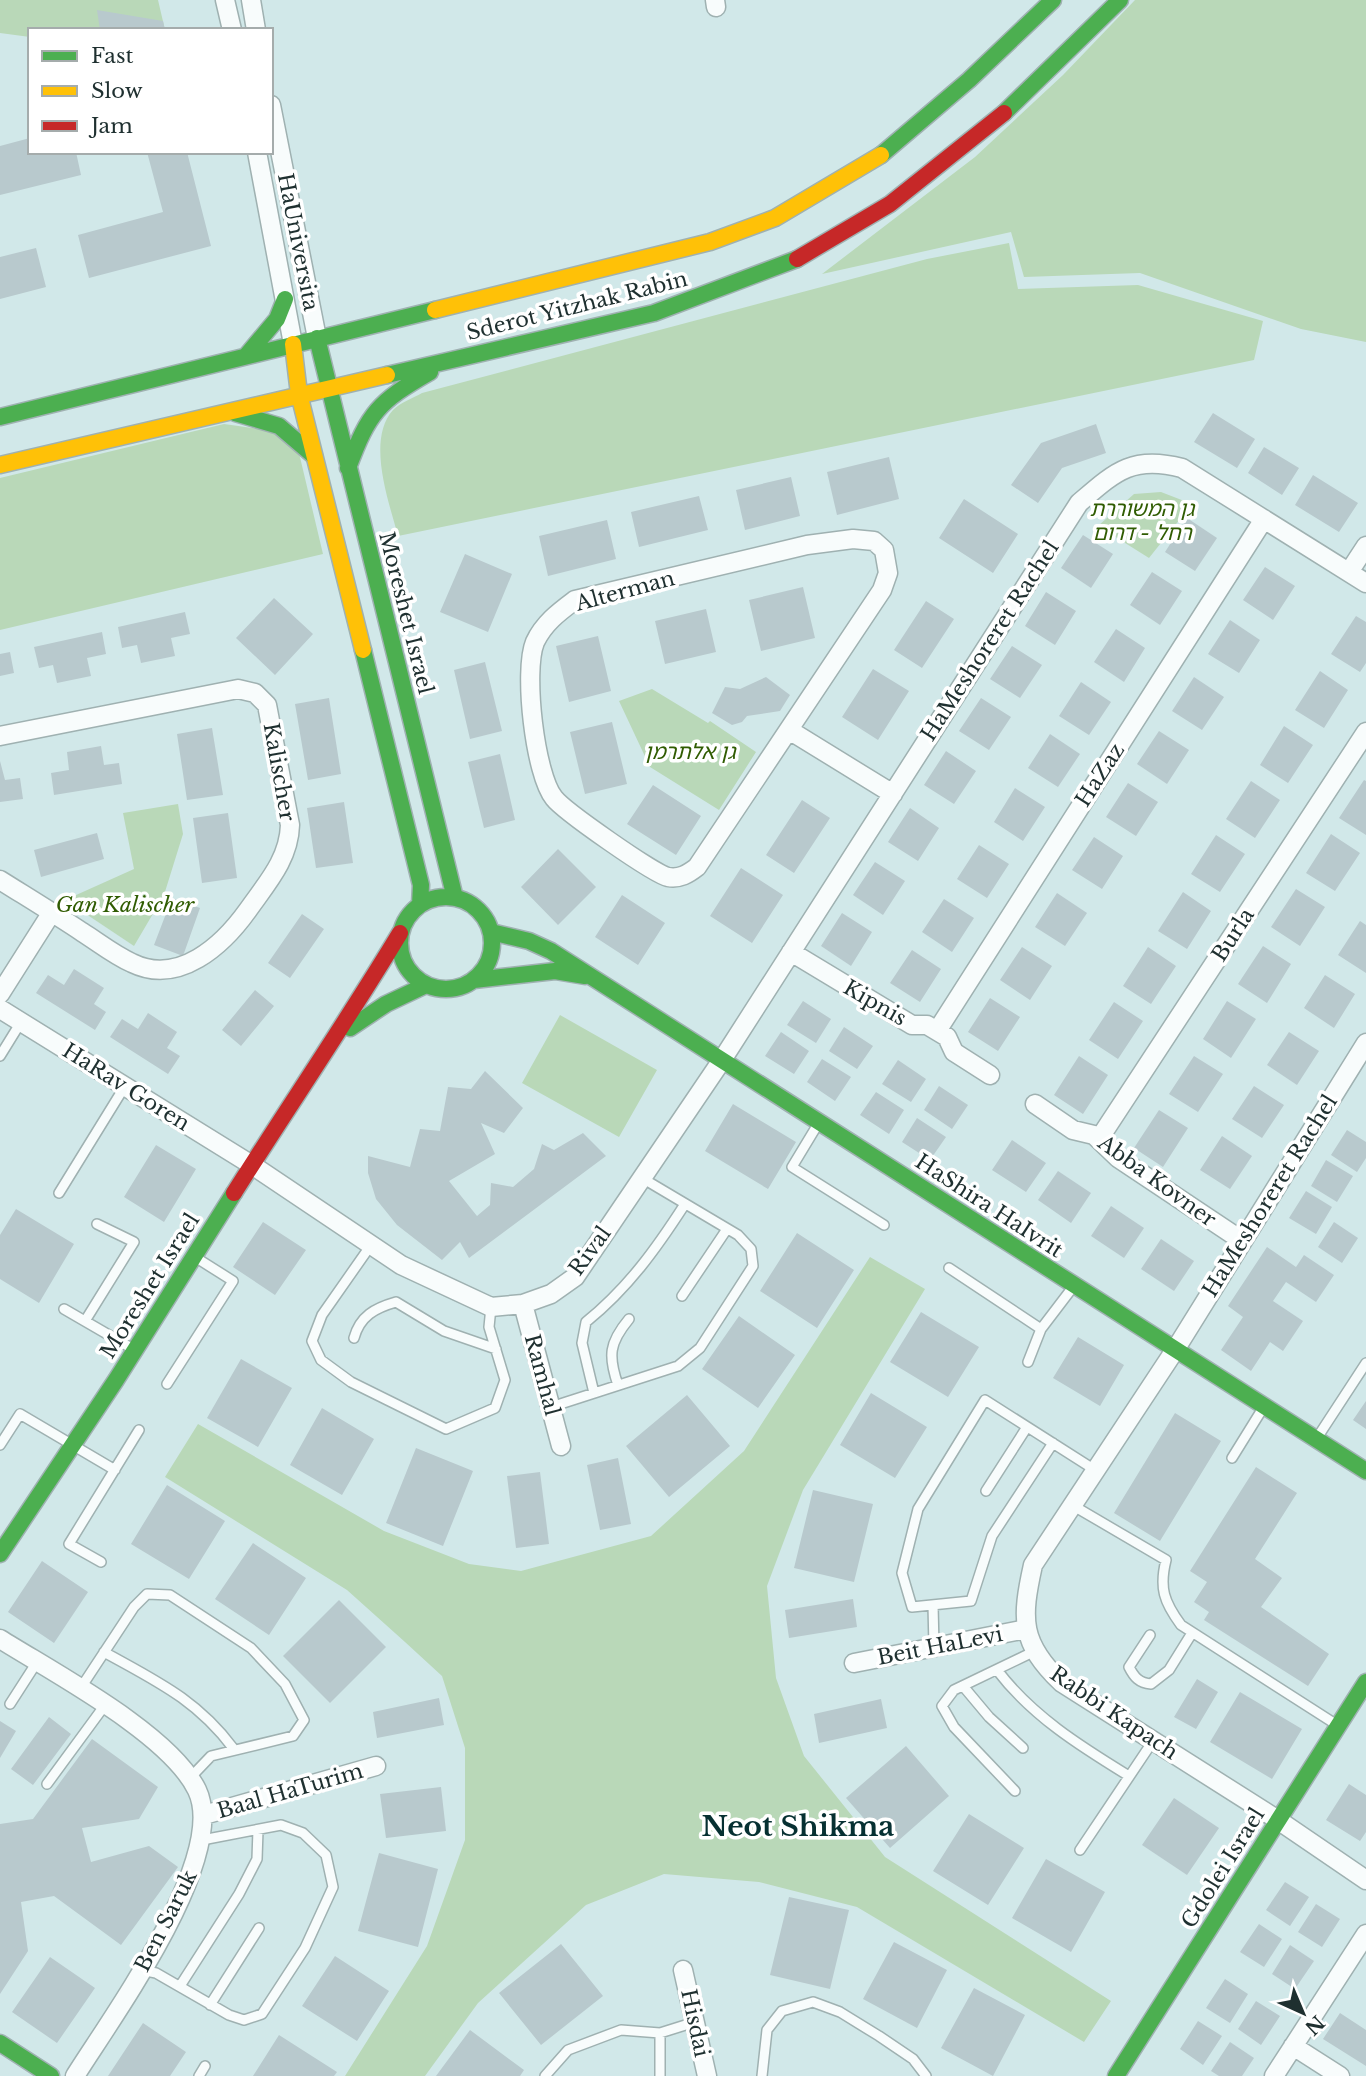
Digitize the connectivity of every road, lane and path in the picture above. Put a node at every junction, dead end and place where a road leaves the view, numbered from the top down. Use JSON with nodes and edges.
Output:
{"nodes":[{"id":1,"x":225,"y":0,"type":"edge"},
{"id":2,"x":251,"y":0,"type":"edge"},
{"id":3,"x":1053,"y":0,"type":"edge"},
{"id":4,"x":1119,"y":0,"type":"edge"},
{"id":5,"x":232,"y":28,"type":"edge"},
{"id":6,"x":256,"y":28,"type":"edge"},
{"id":7,"x":273,"y":115,"type":"edge"},
{"id":8,"x":257,"y":154,"type":"edge"},
{"id":9,"x":285,"y":299,"type":"junction"},
{"id":10,"x":317,"y":338,"type":"junction"},
{"id":11,"x":293,"y":344,"type":"junction"},
{"id":12,"x":246,"y":356,"type":"junction"},
{"id":13,"x":456,"y":358,"type":"junction"},
{"id":14,"x":329,"y":387,"type":"junction"},
{"id":15,"x":299,"y":394,"type":"junction"},
{"id":16,"x":228,"y":411,"type":"junction"},
{"id":17,"x":0,"y":417,"type":"edge"},
{"id":18,"x":314,"y":456,"type":"junction"},
{"id":19,"x":0,"y":465,"type":"edge"},
{"id":20,"x":348,"y":468,"type":"junction"},
{"id":21,"x":1264,"y":519,"type":"junction"},
{"id":22,"x":1366,"y":546,"type":"edge"},
{"id":23,"x":1349,"y":572,"type":"junction"},
{"id":24,"x":1366,"y":583,"type":"edge"},
{"id":25,"x":789,"y":730,"type":"junction"},
{"id":26,"x":1366,"y":732,"type":"edge"},
{"id":27,"x":0,"y":736,"type":"edge"},
{"id":28,"x":893,"y":793,"type":"junction"},
{"id":29,"x":0,"y":880,"type":"edge"},
{"id":30,"x":455,"y":898,"type":"junction"},
{"id":31,"x":420,"y":905,"type":"junction"},
{"id":32,"x":52,"y":912,"type":"junction"},
{"id":33,"x":491,"y":932,"type":"junction"},
{"id":34,"x":400,"y":933,"type":"junction"},
{"id":35,"x":791,"y":953,"type":"junction"},
{"id":36,"x":590,"y":976,"type":"junction"},
{"id":37,"x":474,"y":980,"type":"junction"},
{"id":38,"x":426,"y":985,"type":"junction"},
{"id":39,"x":0,"y":994,"type":"edge"},
{"id":40,"x":0,"y":1009,"type":"edge"},
{"id":41,"x":21,"y":1021,"type":"junction"},
{"id":42,"x":937,"y":1031,"type":"junction"},
{"id":43,"x":336,"y":1040,"type":"junction"},
{"id":44,"x":1366,"y":1042,"type":"edge"},
{"id":45,"x":0,"y":1056,"type":"edge"},
{"id":46,"x":722,"y":1060,"type":"junction"},
{"id":47,"x":990,"y":1075,"type":"dead end"},
{"id":48,"x":125,"y":1086,"type":"junction"},
{"id":49,"x":1035,"y":1104,"type":"dead end"},
{"id":50,"x":819,"y":1122,"type":"junction"},
{"id":51,"x":1099,"y":1139,"type":"junction"},
{"id":52,"x":252,"y":1165,"type":"junction"},
{"id":53,"x":642,"y":1178,"type":"junction"},
{"id":54,"x":59,"y":1193,"type":"dead end"},
{"id":55,"x":685,"y":1204,"type":"junction"},
{"id":56,"x":97,"y":1224,"type":"dead end"},
{"id":57,"x":884,"y":1225,"type":"dead end"},
{"id":58,"x":727,"y":1229,"type":"junction"},
{"id":59,"x":1241,"y":1240,"type":"junction"},
{"id":60,"x":371,"y":1245,"type":"junction"},
{"id":61,"x":194,"y":1256,"type":"junction"},
{"id":62,"x":949,"y":1268,"type":"dead end"},
{"id":63,"x":1074,"y":1285,"type":"junction"},
{"id":64,"x":682,"y":1296,"type":"dead end"},
{"id":65,"x":523,"y":1304,"type":"junction"},
{"id":66,"x":491,"y":1307,"type":"junction"},
{"id":67,"x":64,"y":1309,"type":"dead end"},
{"id":68,"x":629,"y":1319,"type":"dead end"},
{"id":69,"x":85,"y":1321,"type":"junction"},
{"id":70,"x":1041,"y":1329,"type":"junction"},
{"id":71,"x":354,"y":1338,"type":"dead end"},
{"id":72,"x":135,"y":1349,"type":"junction"},
{"id":73,"x":496,"y":1349,"type":"junction"},
{"id":74,"x":1175,"y":1350,"type":"junction"},
{"id":75,"x":1028,"y":1362,"type":"dead end"},
{"id":76,"x":1365,"y":1367,"type":"edge"},
{"id":77,"x":167,"y":1384,"type":"dead end"},
{"id":78,"x":618,"y":1385,"type":"junction"},
{"id":79,"x":594,"y":1393,"type":"junction"},
{"id":80,"x":551,"y":1407,"type":"junction"},
{"id":81,"x":1264,"y":1407,"type":"junction"},
{"id":82,"x":1027,"y":1427,"type":"junction"},
{"id":83,"x":139,"y":1430,"type":"dead end"},
{"id":84,"x":1316,"y":1440,"type":"junction"},
{"id":85,"x":1053,"y":1443,"type":"junction"},
{"id":86,"x":73,"y":1444,"type":"junction"},
{"id":87,"x":0,"y":1445,"type":"edge"},
{"id":88,"x":561,"y":1446,"type":"dead end"},
{"id":89,"x":1231,"y":1458,"type":"dead end"},
{"id":90,"x":115,"y":1470,"type":"junction"},
{"id":91,"x":1095,"y":1470,"type":"junction"},
{"id":92,"x":1366,"y":1471,"type":"edge"},
{"id":93,"x":986,"y":1491,"type":"dead end"},
{"id":94,"x":1072,"y":1505,"type":"junction"},
{"id":95,"x":0,"y":1554,"type":"edge"},
{"id":96,"x":101,"y":1562,"type":"dead end"},
{"id":97,"x":933,"y":1605,"type":"junction"},
{"id":98,"x":1026,"y":1629,"type":"junction"},
{"id":99,"x":1192,"y":1633,"type":"junction"},
{"id":100,"x":1150,"y":1635,"type":"dead end"},
{"id":101,"x":0,"y":1639,"type":"edge"},
{"id":102,"x":934,"y":1647,"type":"junction"},
{"id":103,"x":1035,"y":1651,"type":"junction"},
{"id":104,"x":104,"y":1652,"type":"junction"},
{"id":105,"x":37,"y":1662,"type":"junction"},
{"id":106,"x":854,"y":1663,"type":"dead end"},
{"id":107,"x":997,"y":1670,"type":"junction"},
{"id":108,"x":1366,"y":1682,"type":"edge"},
{"id":109,"x":963,"y":1686,"type":"junction"},
{"id":110,"x":80,"y":1689,"type":"junction"},
{"id":111,"x":10,"y":1704,"type":"dead end"},
{"id":112,"x":105,"y":1705,"type":"junction"},
{"id":113,"x":1338,"y":1726,"type":"junction"},
{"id":114,"x":1153,"y":1741,"type":"junction"},
{"id":115,"x":233,"y":1748,"type":"junction"},
{"id":116,"x":1023,"y":1748,"type":"dead end"},
{"id":117,"x":376,"y":1766,"type":"dead end"},
{"id":118,"x":1129,"y":1776,"type":"junction"},
{"id":119,"x":188,"y":1779,"type":"junction"},
{"id":120,"x":47,"y":1784,"type":"dead end"},
{"id":121,"x":1015,"y":1791,"type":"dead end"},
{"id":122,"x":204,"y":1815,"type":"junction"},
{"id":123,"x":1278,"y":1820,"type":"junction"},
{"id":124,"x":258,"y":1830,"type":"junction"},
{"id":125,"x":202,"y":1840,"type":"junction"},
{"id":126,"x":1080,"y":1850,"type":"dead end"},
{"id":127,"x":1366,"y":1880,"type":"edge"},
{"id":128,"x":259,"y":1928,"type":"dead end"},
{"id":129,"x":1366,"y":1934,"type":"edge"},
{"id":130,"x":141,"y":1970,"type":"junction"},
{"id":131,"x":683,"y":1970,"type":"dead end"},
{"id":132,"x":180,"y":1986,"type":"junction"},
{"id":133,"x":210,"y":2005,"type":"junction"},
{"id":134,"x":695,"y":2022,"type":"junction"},
{"id":135,"x":660,"y":2033,"type":"junction"},
{"id":136,"x":0,"y":2043,"type":"edge"},
{"id":137,"x":1293,"y":2046,"type":"junction"},
{"id":138,"x":205,"y":2066,"type":"dead end"},
{"id":139,"x":51,"y":2076,"type":"edge"},
{"id":140,"x":75,"y":2076,"type":"edge"},
{"id":141,"x":199,"y":2076,"type":"edge"},
{"id":142,"x":545,"y":2076,"type":"edge"},
{"id":143,"x":660,"y":2076,"type":"edge"},
{"id":144,"x":707,"y":2076,"type":"edge"},
{"id":145,"x":762,"y":2076,"type":"edge"},
{"id":146,"x":926,"y":2076,"type":"edge"},
{"id":147,"x":1116,"y":2076,"type":"edge"},
{"id":148,"x":1274,"y":2076,"type":"edge"},
{"id":149,"x":1340,"y":2076,"type":"edge"}],
"edges":[{"from":1,"to":5,"type":"street"},
{"from":2,"to":6,"type":"street"},
{"from":3,"to":10,"type":"street","name":"Sderot Yitzhak Rabin"},
{"from":4,"to":13,"type":"street","name":"Sderot Yitzhak Rabin"},
{"from":7,"to":10,"type":"street","name":"HaUniversita"},
{"from":8,"to":9,"type":"street","name":"HaUniversita"},
{"from":9,"to":11,"type":"street","name":"HaUniversita"},
{"from":9,"to":12,"type":"street"},
{"from":10,"to":11,"type":"street","name":"Sderot Yitzhak Rabin"},
{"from":10,"to":14,"type":"street","name":"Moreshet Israel"},
{"from":11,"to":12,"type":"street","name":"Sderot Yitzhak Rabin"},
{"from":11,"to":15,"type":"street"},
{"from":12,"to":17,"type":"street","name":"Sderot Yitzhak Rabin"},
{"from":13,"to":14,"type":"street","name":"Sderot Yitzhak Rabin"},
{"from":13,"to":20,"type":"street"},
{"from":14,"to":15,"type":"street","name":"Sderot Yitzhak Rabin"},
{"from":14,"to":20,"type":"street","name":"Moreshet Israel"},
{"from":15,"to":16,"type":"street","name":"Sderot Yitzhak Rabin"},
{"from":15,"to":18,"type":"street"},
{"from":16,"to":18,"type":"street"},
{"from":16,"to":19,"type":"street","name":"Sderot Yitzhak Rabin"},
{"from":18,"to":31,"type":"street"},
{"from":20,"to":30,"type":"street","name":"Moreshet Israel"},
{"from":21,"to":23,"type":"street","name":"HaMeshoreret Rachel"},
{"from":21,"to":28,"type":"street","name":"HaMeshoreret Rachel"},
{"from":21,"to":42,"type":"street","name":"HaZaz"},
{"from":22,"to":23,"type":"street"},
{"from":23,"to":24,"type":"street","name":"HaMeshoreret Rachel"},
{"from":25,"to":25,"type":"street","name":"Alterman"},
{"from":25,"to":28,"type":"street"},
{"from":26,"to":51,"type":"street","name":"Burla"},
{"from":27,"to":32,"type":"street","name":"Kalischer"},
{"from":28,"to":35,"type":"street","name":"HaMeshoreret Rachel"},
{"from":29,"to":32,"type":"street","name":"Kalischer"},
{"from":30,"to":31,"type":"street"},
{"from":30,"to":33,"type":"street"},
{"from":31,"to":34,"type":"street"},
{"from":32,"to":39,"type":"street"},
{"from":33,"to":36,"type":"street","name":"HaShira HaIvrit"},
{"from":33,"to":37,"type":"street"},
{"from":34,"to":38,"type":"street"},
{"from":34,"to":43,"type":"street","name":"Moreshet Israel"},
{"from":35,"to":42,"type":"street","name":"Kipnis"},
{"from":35,"to":46,"type":"street","name":"HaMeshoreret Rachel"},
{"from":36,"to":37,"type":"street","name":"HaShira HaIvrit"},
{"from":36,"to":46,"type":"street","name":"HaShira HaIvrit"},
{"from":37,"to":38,"type":"street"},
{"from":38,"to":43,"type":"street","name":"Moreshet Israel"},
{"from":40,"to":41,"type":"street","name":"HaRav Goren"},
{"from":41,"to":45,"type":"lane"},
{"from":41,"to":48,"type":"street","name":"HaRav Goren"},
{"from":42,"to":47,"type":"street","name":"Kipnis"},
{"from":43,"to":52,"type":"street","name":"Moreshet Israel"},
{"from":44,"to":59,"type":"street","name":"HaMeshoreret Rachel"},
{"from":46,"to":50,"type":"street","name":"HaShira HaIvrit"},
{"from":46,"to":53,"type":"street","name":"Rival"},
{"from":48,"to":52,"type":"street","name":"HaRav Goren"},
{"from":48,"to":54,"type":"lane"},
{"from":49,"to":51,"type":"street","name":"Abba Kovner"},
{"from":50,"to":57,"type":"lane"},
{"from":50,"to":63,"type":"street","name":"HaShira HaIvrit"},
{"from":51,"to":59,"type":"street","name":"Abba Kovner"},
{"from":52,"to":60,"type":"street"},
{"from":52,"to":61,"type":"street","name":"Moreshet Israel"},
{"from":53,"to":55,"type":"lane"},
{"from":53,"to":65,"type":"street","name":"Rival"},
{"from":55,"to":58,"type":"lane"},
{"from":55,"to":79,"type":"lane"},
{"from":56,"to":69,"type":"lane"},
{"from":58,"to":64,"type":"lane"},
{"from":58,"to":78,"type":"lane"},
{"from":59,"to":74,"type":"street","name":"HaMeshoreret Rachel"},
{"from":60,"to":66,"type":"street"},
{"from":60,"to":73,"type":"lane"},
{"from":61,"to":72,"type":"street","name":"Moreshet Israel"},
{"from":61,"to":77,"type":"lane"},
{"from":62,"to":70,"type":"lane"},
{"from":63,"to":70,"type":"lane"},
{"from":63,"to":74,"type":"street","name":"HaShira HaIvrit"},
{"from":65,"to":66,"type":"street","name":"Rival"},
{"from":65,"to":80,"type":"street","name":"Ramhal"},
{"from":66,"to":73,"type":"lane"},
{"from":67,"to":69,"type":"lane"},
{"from":68,"to":78,"type":"lane"},
{"from":69,"to":72,"type":"lane"},
{"from":70,"to":75,"type":"lane"},
{"from":71,"to":73,"type":"lane"},
{"from":72,"to":86,"type":"street","name":"Moreshet Israel"},
{"from":74,"to":81,"type":"street","name":"HaShira HaIvrit"},
{"from":74,"to":91,"type":"street","name":"Rabbi Kapach"},
{"from":76,"to":84,"type":"lane"},
{"from":78,"to":79,"type":"lane"},
{"from":79,"to":80,"type":"lane"},
{"from":80,"to":88,"type":"street","name":"Ramhal"},
{"from":81,"to":84,"type":"street","name":"HaShira HaIvrit"},
{"from":81,"to":89,"type":"lane"},
{"from":82,"to":85,"type":"lane"},
{"from":82,"to":93,"type":"lane"},
{"from":82,"to":97,"type":"lane"},
{"from":83,"to":90,"type":"lane"},
{"from":84,"to":92,"type":"street","name":"HaShira HaIvrit"},
{"from":85,"to":91,"type":"lane"},
{"from":85,"to":97,"type":"lane"},
{"from":86,"to":87,"type":"lane"},
{"from":86,"to":90,"type":"lane"},
{"from":86,"to":95,"type":"street","name":"Moreshet Israel"},
{"from":90,"to":96,"type":"lane"},
{"from":91,"to":94,"type":"street","name":"Rabbi Kapach"},
{"from":94,"to":98,"type":"street","name":"Rabbi Kapach"},
{"from":94,"to":99,"type":"lane"},
{"from":97,"to":102,"type":"lane"},
{"from":98,"to":102,"type":"street","name":"Beit HaLevi"},
{"from":98,"to":103,"type":"street","name":"Rabbi Kapach"},
{"from":99,"to":100,"type":"lane"},
{"from":99,"to":113,"type":"lane"},
{"from":101,"to":105,"type":"street","name":"Ben Saruk"},
{"from":102,"to":106,"type":"street","name":"Beit HaLevi"},
{"from":103,"to":107,"type":"lane"},
{"from":103,"to":114,"type":"street","name":"Rabbi Kapach"},
{"from":104,"to":110,"type":"lane"},
{"from":104,"to":115,"type":"lane"},
{"from":104,"to":115,"type":"lane"},
{"from":105,"to":110,"type":"street","name":"Ben Saruk"},
{"from":105,"to":111,"type":"lane"},
{"from":107,"to":109,"type":"lane"},
{"from":107,"to":118,"type":"lane"},
{"from":108,"to":113,"type":"street","name":"Gdolei Israel"},
{"from":109,"to":116,"type":"lane"},
{"from":109,"to":121,"type":"lane"},
{"from":110,"to":112,"type":"street","name":"Ben Saruk"},
{"from":112,"to":119,"type":"street","name":"Ben Saruk"},
{"from":112,"to":120,"type":"lane"},
{"from":113,"to":123,"type":"street","name":"Gdolei Israel"},
{"from":114,"to":118,"type":"lane"},
{"from":114,"to":123,"type":"street","name":"Rabbi Kapach"},
{"from":115,"to":119,"type":"lane"},
{"from":117,"to":122,"type":"street","name":"Baal HaTurim"},
{"from":118,"to":126,"type":"lane"},
{"from":119,"to":122,"type":"street","name":"Ben Saruk"},
{"from":122,"to":125,"type":"street","name":"Ben Saruk"},
{"from":123,"to":127,"type":"street","name":"Rabbi Kapach"},
{"from":123,"to":147,"type":"street","name":"Gdolei Israel"},
{"from":124,"to":125,"type":"lane"},
{"from":124,"to":132,"type":"lane"},
{"from":124,"to":133,"type":"lane"},
{"from":125,"to":130,"type":"street","name":"Ben Saruk"},
{"from":128,"to":133,"type":"lane"},
{"from":129,"to":137,"type":"street"},
{"from":130,"to":132,"type":"lane"},
{"from":130,"to":140,"type":"street","name":"Ben Saruk"},
{"from":131,"to":134,"type":"street","name":"Hisdai"},
{"from":132,"to":133,"type":"lane"},
{"from":134,"to":135,"type":"lane"},
{"from":134,"to":144,"type":"street","name":"Hisdai"},
{"from":135,"to":142,"type":"lane"},
{"from":135,"to":143,"type":"lane"},
{"from":136,"to":139,"type":"street"},
{"from":137,"to":148,"type":"street"},
{"from":137,"to":149,"type":"street"},
{"from":138,"to":141,"type":"lane"},
{"from":145,"to":146,"type":"lane"}]}
